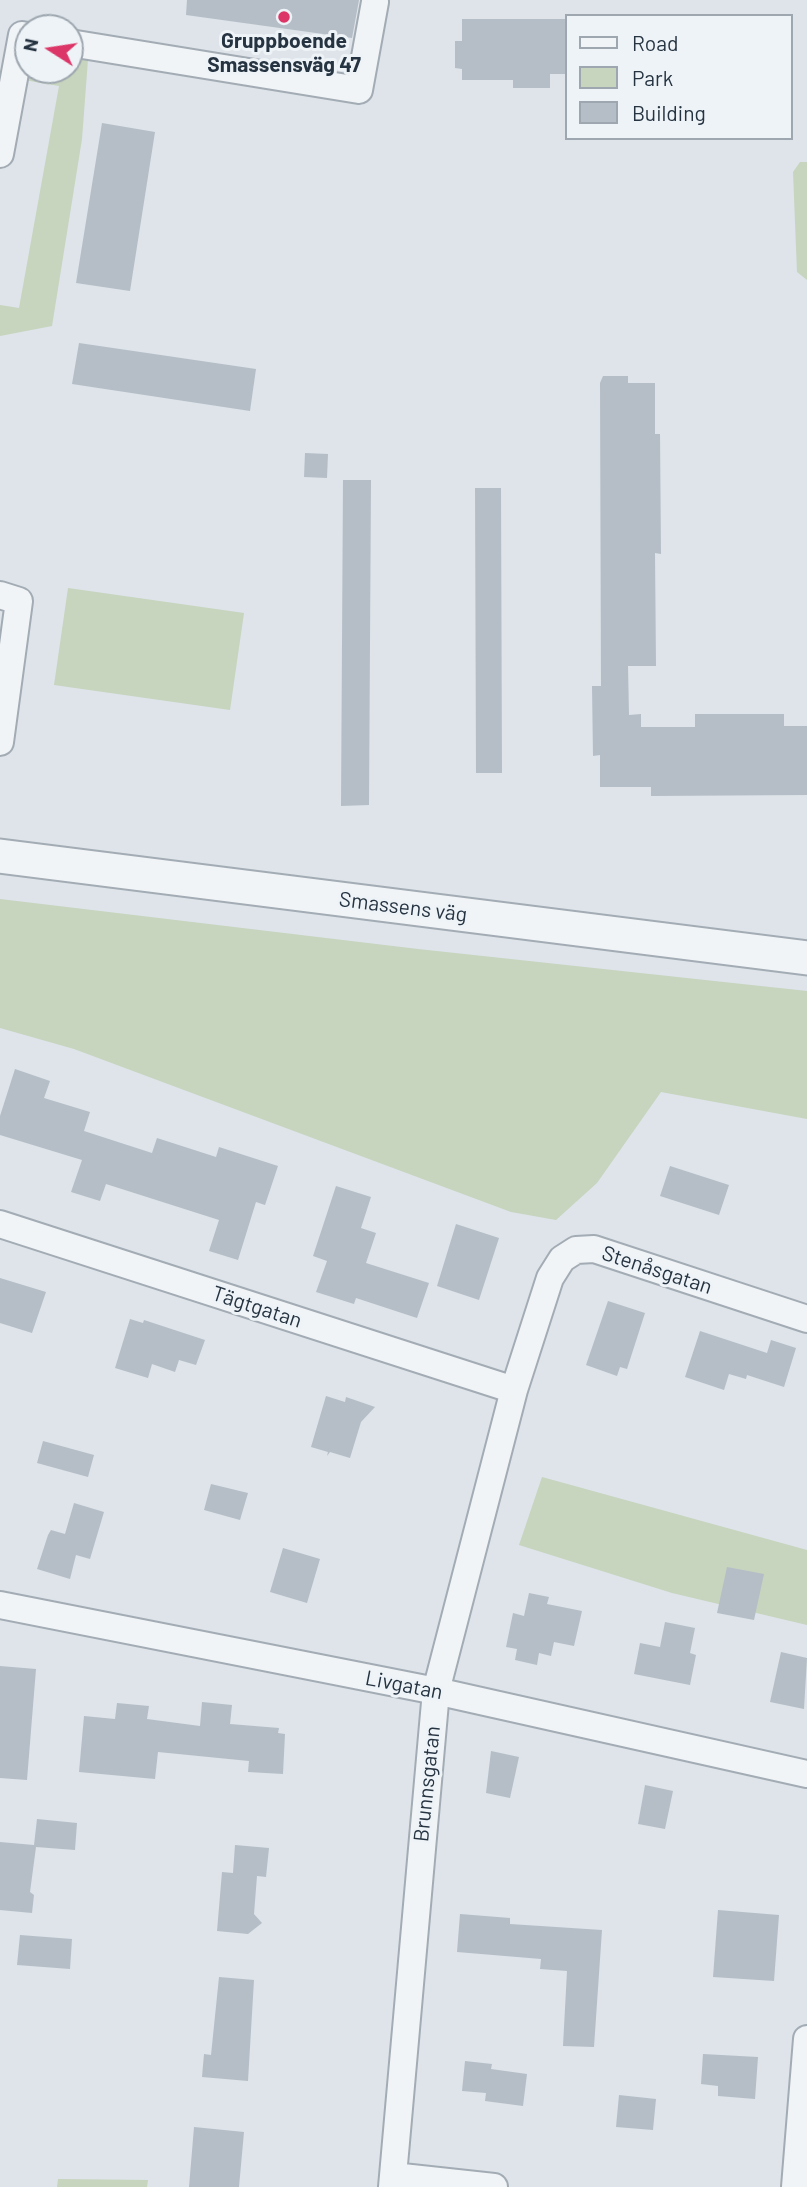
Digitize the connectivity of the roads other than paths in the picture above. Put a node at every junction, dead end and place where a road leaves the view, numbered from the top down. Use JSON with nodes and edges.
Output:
{"nodes":[{"id":1,"x":375,"y":2,"type":"dead end"},
{"id":2,"x":84,"y":45,"type":"edge"},
{"id":3,"x":14,"y":78,"type":"edge"},
{"id":4,"x":0,"y":154,"type":"edge"},
{"id":5,"x":0,"y":596,"type":"edge"},
{"id":6,"x":0,"y":742,"type":"edge"},
{"id":7,"x":0,"y":856,"type":"edge"},
{"id":8,"x":807,"y":958,"type":"edge"},
{"id":9,"x":0,"y":1223,"type":"edge"},
{"id":10,"x":807,"y":1319,"type":"edge"},
{"id":11,"x":514,"y":1390,"type":"junction"},
{"id":12,"x":0,"y":1605,"type":"edge"},
{"id":13,"x":436,"y":1691,"type":"junction"},
{"id":14,"x":807,"y":1774,"type":"edge"},
{"id":15,"x":807,"y":2039,"type":"edge"},
{"id":16,"x":393,"y":2182,"type":"edge"},
{"id":17,"x":495,"y":2187,"type":"edge"},
{"id":18,"x":794,"y":2187,"type":"edge"}],
"edges":[{"from":1,"to":2,"type":"street"},
{"from":3,"to":4,"type":"street"},
{"from":5,"to":6,"type":"street"},
{"from":7,"to":8,"type":"street","name":"Smassens väg"},
{"from":9,"to":11,"type":"street","name":"Tägtgatan"},
{"from":10,"to":11,"type":"street","name":"Stenåsgatan"},
{"from":11,"to":13,"type":"street","name":"Brunnsgatan"},
{"from":12,"to":13,"type":"street","name":"Livgatan"},
{"from":13,"to":14,"type":"street","name":"Livgatan"},
{"from":13,"to":16,"type":"street","name":"Brunnsgatan"},
{"from":15,"to":18,"type":"street"},
{"from":16,"to":17,"type":"street"}]}
